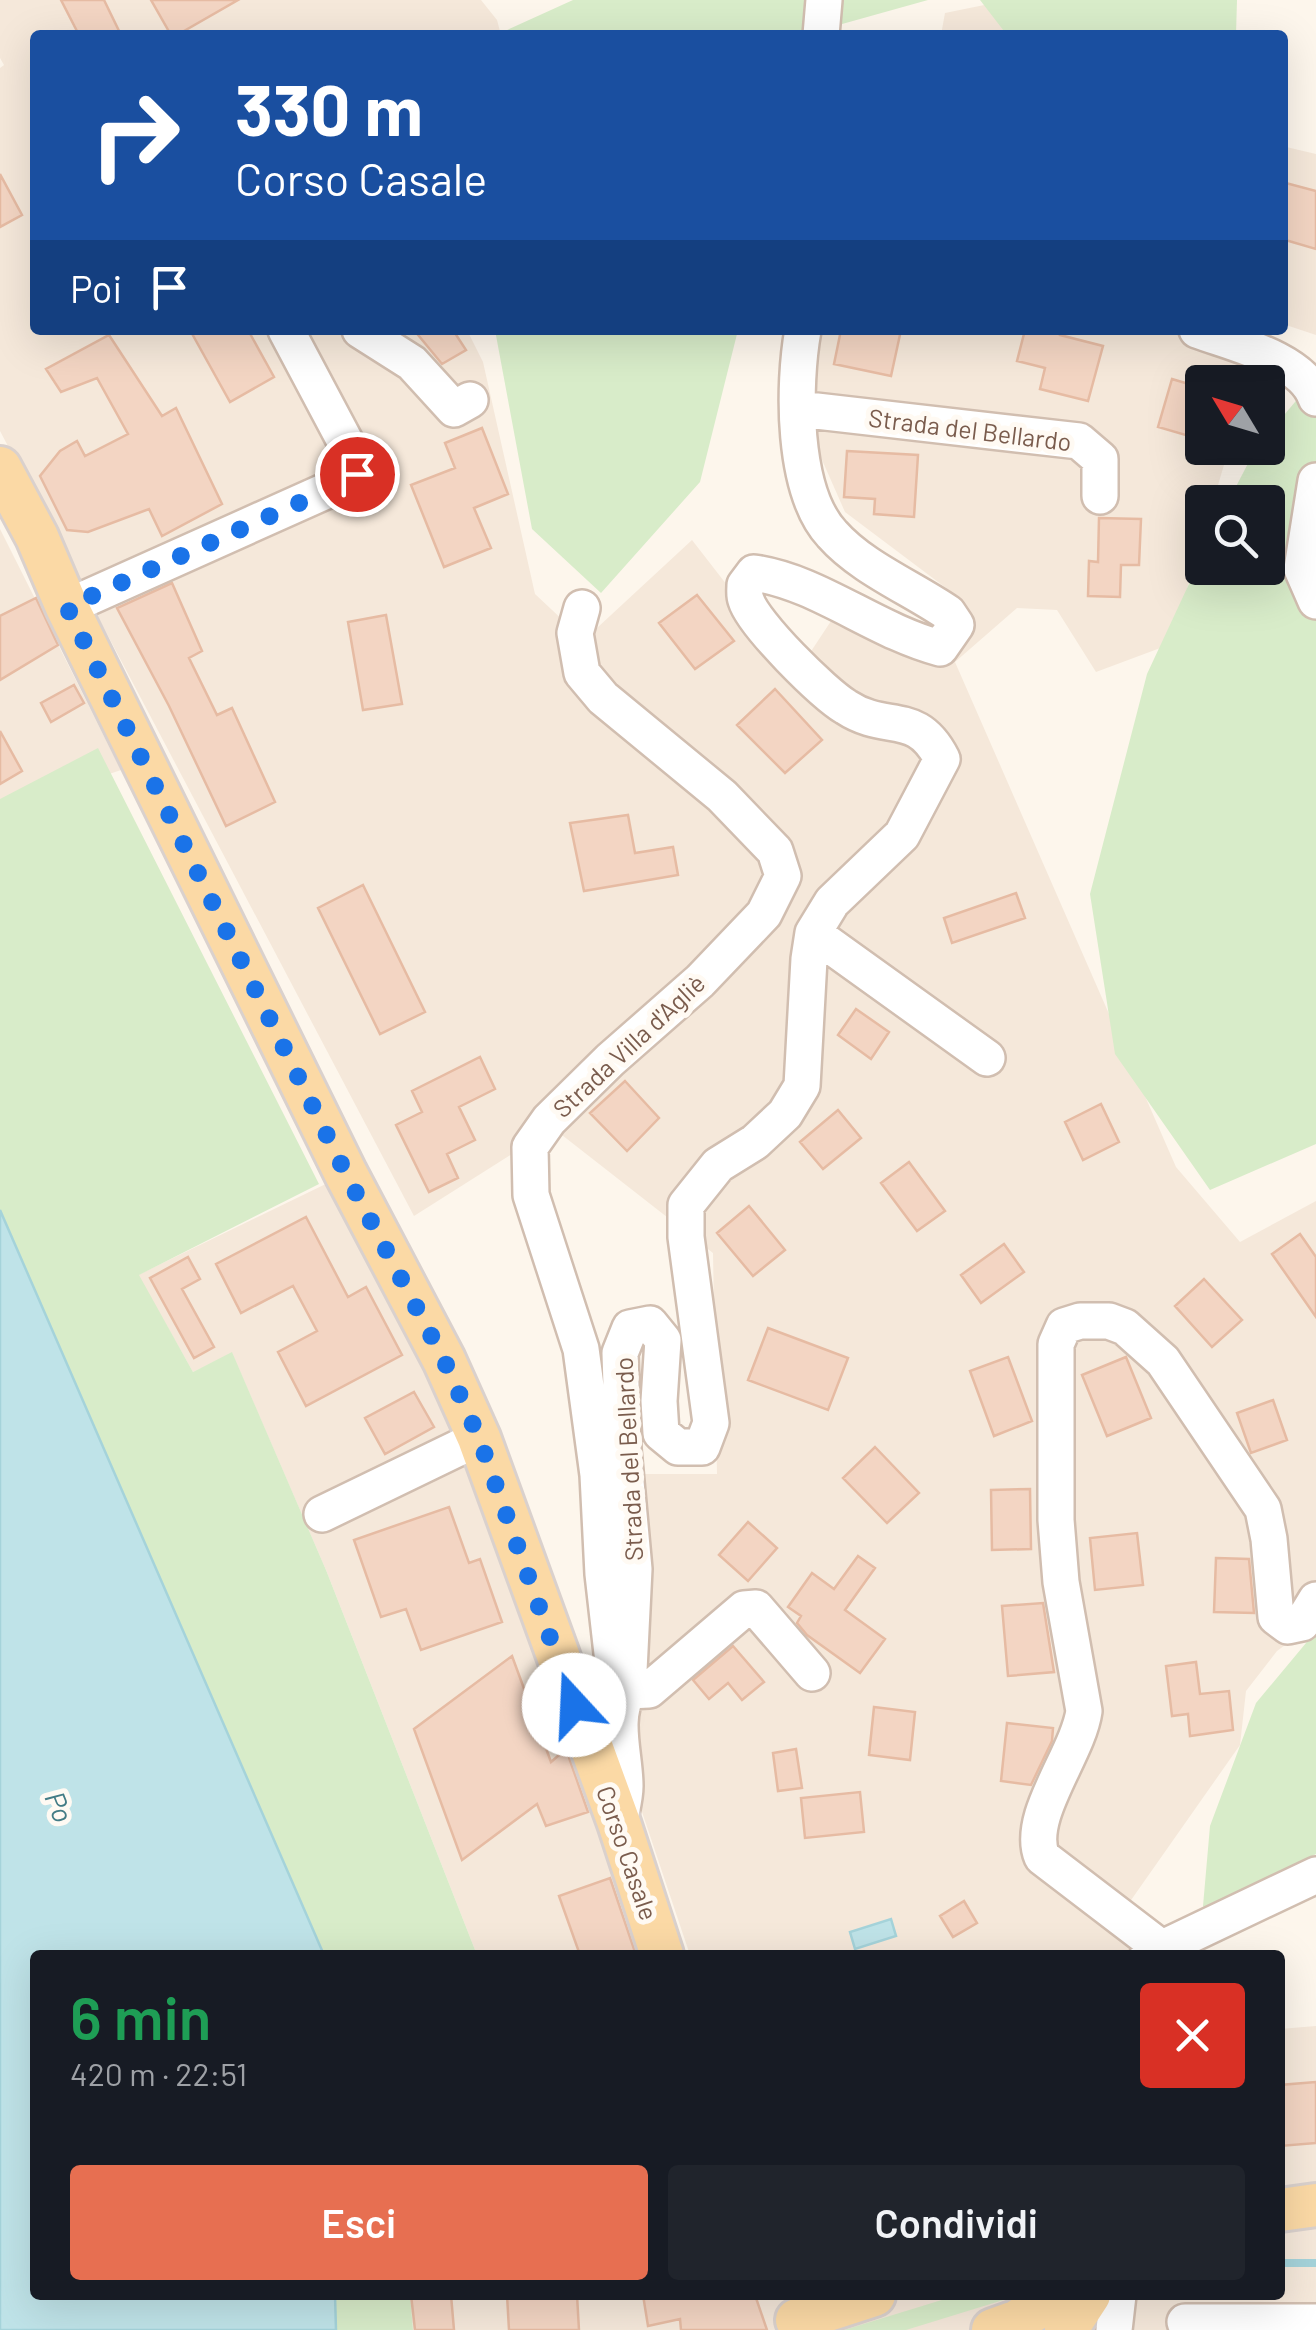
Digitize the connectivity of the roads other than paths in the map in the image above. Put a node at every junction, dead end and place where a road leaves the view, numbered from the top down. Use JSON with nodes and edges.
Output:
{"nodes":[{"id":1,"x":824,"y":0,"type":"edge"},
{"id":2,"x":821,"y":30,"type":"edge"},
{"id":3,"x":289,"y":335,"type":"edge"},
{"id":4,"x":368,"y":335,"type":"edge"},
{"id":5,"x":803,"y":335,"type":"edge"},
{"id":6,"x":1210,"y":335,"type":"edge"},
{"id":7,"x":1316,"y":398,"type":"edge"},
{"id":8,"x":470,"y":400,"type":"dead end"},
{"id":9,"x":799,"y":409,"type":"junction"},
{"id":10,"x":1316,"y":481,"type":"edge"},
{"id":11,"x":5,"y":488,"type":"edge"},
{"id":12,"x":1100,"y":496,"type":"dead end"},
{"id":13,"x":1316,"y":601,"type":"edge"},
{"id":14,"x":67,"y":607,"type":"junction"},
{"id":15,"x":582,"y":608,"type":"dead end"},
{"id":16,"x":814,"y":933,"type":"junction"},
{"id":17,"x":987,"y":1058,"type":"dead end"},
{"id":18,"x":479,"y":1438,"type":"junction"},
{"id":19,"x":322,"y":1514,"type":"dead end"},
{"id":20,"x":1316,"y":1600,"type":"edge"},
{"id":21,"x":812,"y":1673,"type":"dead end"},
{"id":22,"x":626,"y":1696,"type":"junction"},
{"id":23,"x":619,"y":1823,"type":"junction"},
{"id":24,"x":1316,"y":1874,"type":"edge"},
{"id":25,"x":660,"y":1950,"type":"edge"},
{"id":26,"x":1152,"y":1950,"type":"edge"},
{"id":27,"x":1158,"y":1950,"type":"edge"},
{"id":28,"x":1316,"y":2204,"type":"edge"},
{"id":29,"x":1285,"y":2209,"type":"edge"},
{"id":30,"x":854,"y":2300,"type":"edge"},
{"id":31,"x":1048,"y":2300,"type":"edge"},
{"id":32,"x":1085,"y":2300,"type":"edge"},
{"id":33,"x":1117,"y":2300,"type":"edge"},
{"id":34,"x":795,"y":2315,"type":"edge"},
{"id":35,"x":1185,"y":2316,"type":"edge"},
{"id":36,"x":1316,"y":2322,"type":"edge"},
{"id":37,"x":995,"y":2329,"type":"edge"},
{"id":38,"x":1014,"y":2330,"type":"edge"},
{"id":39,"x":1066,"y":2330,"type":"edge"},
{"id":40,"x":1114,"y":2330,"type":"edge"}],
"edges":[{"from":1,"to":2,"type":"street"},
{"from":3,"to":14,"type":"street"},
{"from":4,"to":8,"type":"street"},
{"from":5,"to":9,"type":"street","name":"Strada del Bellardo"},
{"from":6,"to":7,"type":"street"},
{"from":9,"to":12,"type":"street","name":"Strada del Bellardo"},
{"from":9,"to":16,"type":"street","name":"Strada del Bellardo"},
{"from":10,"to":13,"type":"street"},
{"from":11,"to":14,"type":"main road","name":"Corso Casale"},
{"from":14,"to":18,"type":"main road","name":"Corso Casale"},
{"from":15,"to":22,"type":"street","name":"Strada Villa d'Agliè"},
{"from":16,"to":17,"type":"street"},
{"from":16,"to":22,"type":"street","name":"Strada del Bellardo"},
{"from":18,"to":19,"type":"street"},
{"from":18,"to":23,"type":"main road","name":"Corso Casale"},
{"from":20,"to":26,"type":"street"},
{"from":21,"to":22,"type":"street"},
{"from":22,"to":23,"type":"street","name":"Strada del Bellardo"},
{"from":23,"to":25,"type":"main road","name":"Corso Casale"},
{"from":24,"to":27,"type":"street"},
{"from":28,"to":29,"type":"main road"},
{"from":30,"to":34,"type":"main road"},
{"from":31,"to":37,"type":"main road"},
{"from":32,"to":39,"type":"main road"},
{"from":33,"to":40,"type":"street"},
{"from":35,"to":36,"type":"street"},
{"from":37,"to":38,"type":"main road"}]}
